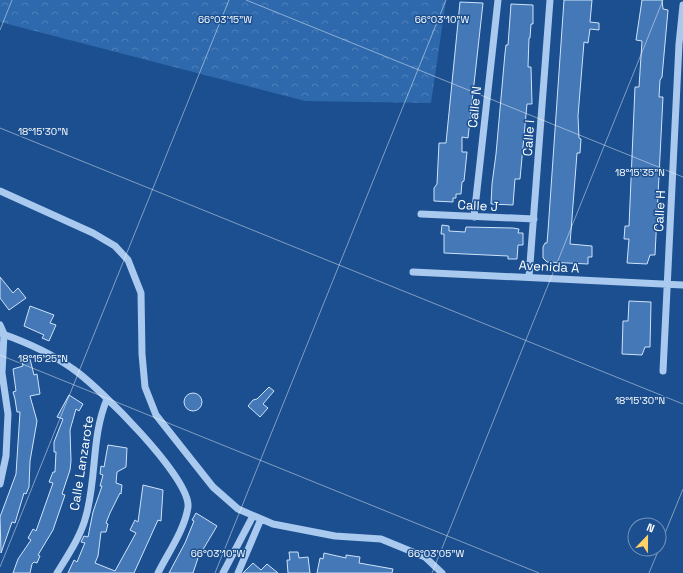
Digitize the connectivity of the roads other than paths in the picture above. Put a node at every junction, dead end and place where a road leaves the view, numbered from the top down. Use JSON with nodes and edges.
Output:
{"nodes":[{"id":1,"x":498,"y":0,"type":"edge"},
{"id":2,"x":550,"y":0,"type":"edge"},
{"id":3,"x":683,"y":5,"type":"edge"},
{"id":4,"x":0,"y":190,"type":"edge"},
{"id":5,"x":421,"y":214,"type":"dead end"},
{"id":6,"x":474,"y":216,"type":"junction"},
{"id":7,"x":534,"y":219,"type":"junction"},
{"id":8,"x":413,"y":272,"type":"dead end"},
{"id":9,"x":529,"y":277,"type":"junction"},
{"id":10,"x":667,"y":284,"type":"junction"},
{"id":11,"x":683,"y":285,"type":"edge"},
{"id":12,"x":0,"y":325,"type":"edge"},
{"id":13,"x":2,"y":334,"type":"edge"},
{"id":14,"x":663,"y":371,"type":"dead end"},
{"id":15,"x":107,"y":399,"type":"junction"},
{"id":16,"x":0,"y":484,"type":"edge"},
{"id":17,"x":253,"y":516,"type":"junction"},
{"id":18,"x":261,"y":519,"type":"junction"},
{"id":19,"x":57,"y":573,"type":"edge"},
{"id":20,"x":158,"y":573,"type":"edge"},
{"id":21,"x":223,"y":573,"type":"edge"},
{"id":22,"x":238,"y":573,"type":"edge"},
{"id":23,"x":442,"y":573,"type":"edge"}],
"edges":[{"from":1,"to":6,"type":"street","name":"Calle N"},
{"from":2,"to":7,"type":"street","name":"Calle I"},
{"from":3,"to":10,"type":"street","name":"Calle H"},
{"from":4,"to":17,"type":"street"},
{"from":5,"to":6,"type":"street","name":"Calle J"},
{"from":6,"to":7,"type":"street","name":"Calle J"},
{"from":7,"to":9,"type":"street","name":"Calle I"},
{"from":8,"to":9,"type":"street","name":"Avenida A"},
{"from":9,"to":10,"type":"street","name":"Avenida A"},
{"from":10,"to":11,"type":"street","name":"Avenida A"},
{"from":10,"to":14,"type":"street","name":"Calle H"},
{"from":12,"to":13,"type":"street"},
{"from":13,"to":15,"type":"street"},
{"from":13,"to":16,"type":"street"},
{"from":15,"to":19,"type":"street","name":"Calle Lanzarote"},
{"from":15,"to":20,"type":"street"},
{"from":17,"to":18,"type":"street"},
{"from":17,"to":21,"type":"street"},
{"from":18,"to":22,"type":"street"},
{"from":18,"to":23,"type":"street"}]}
